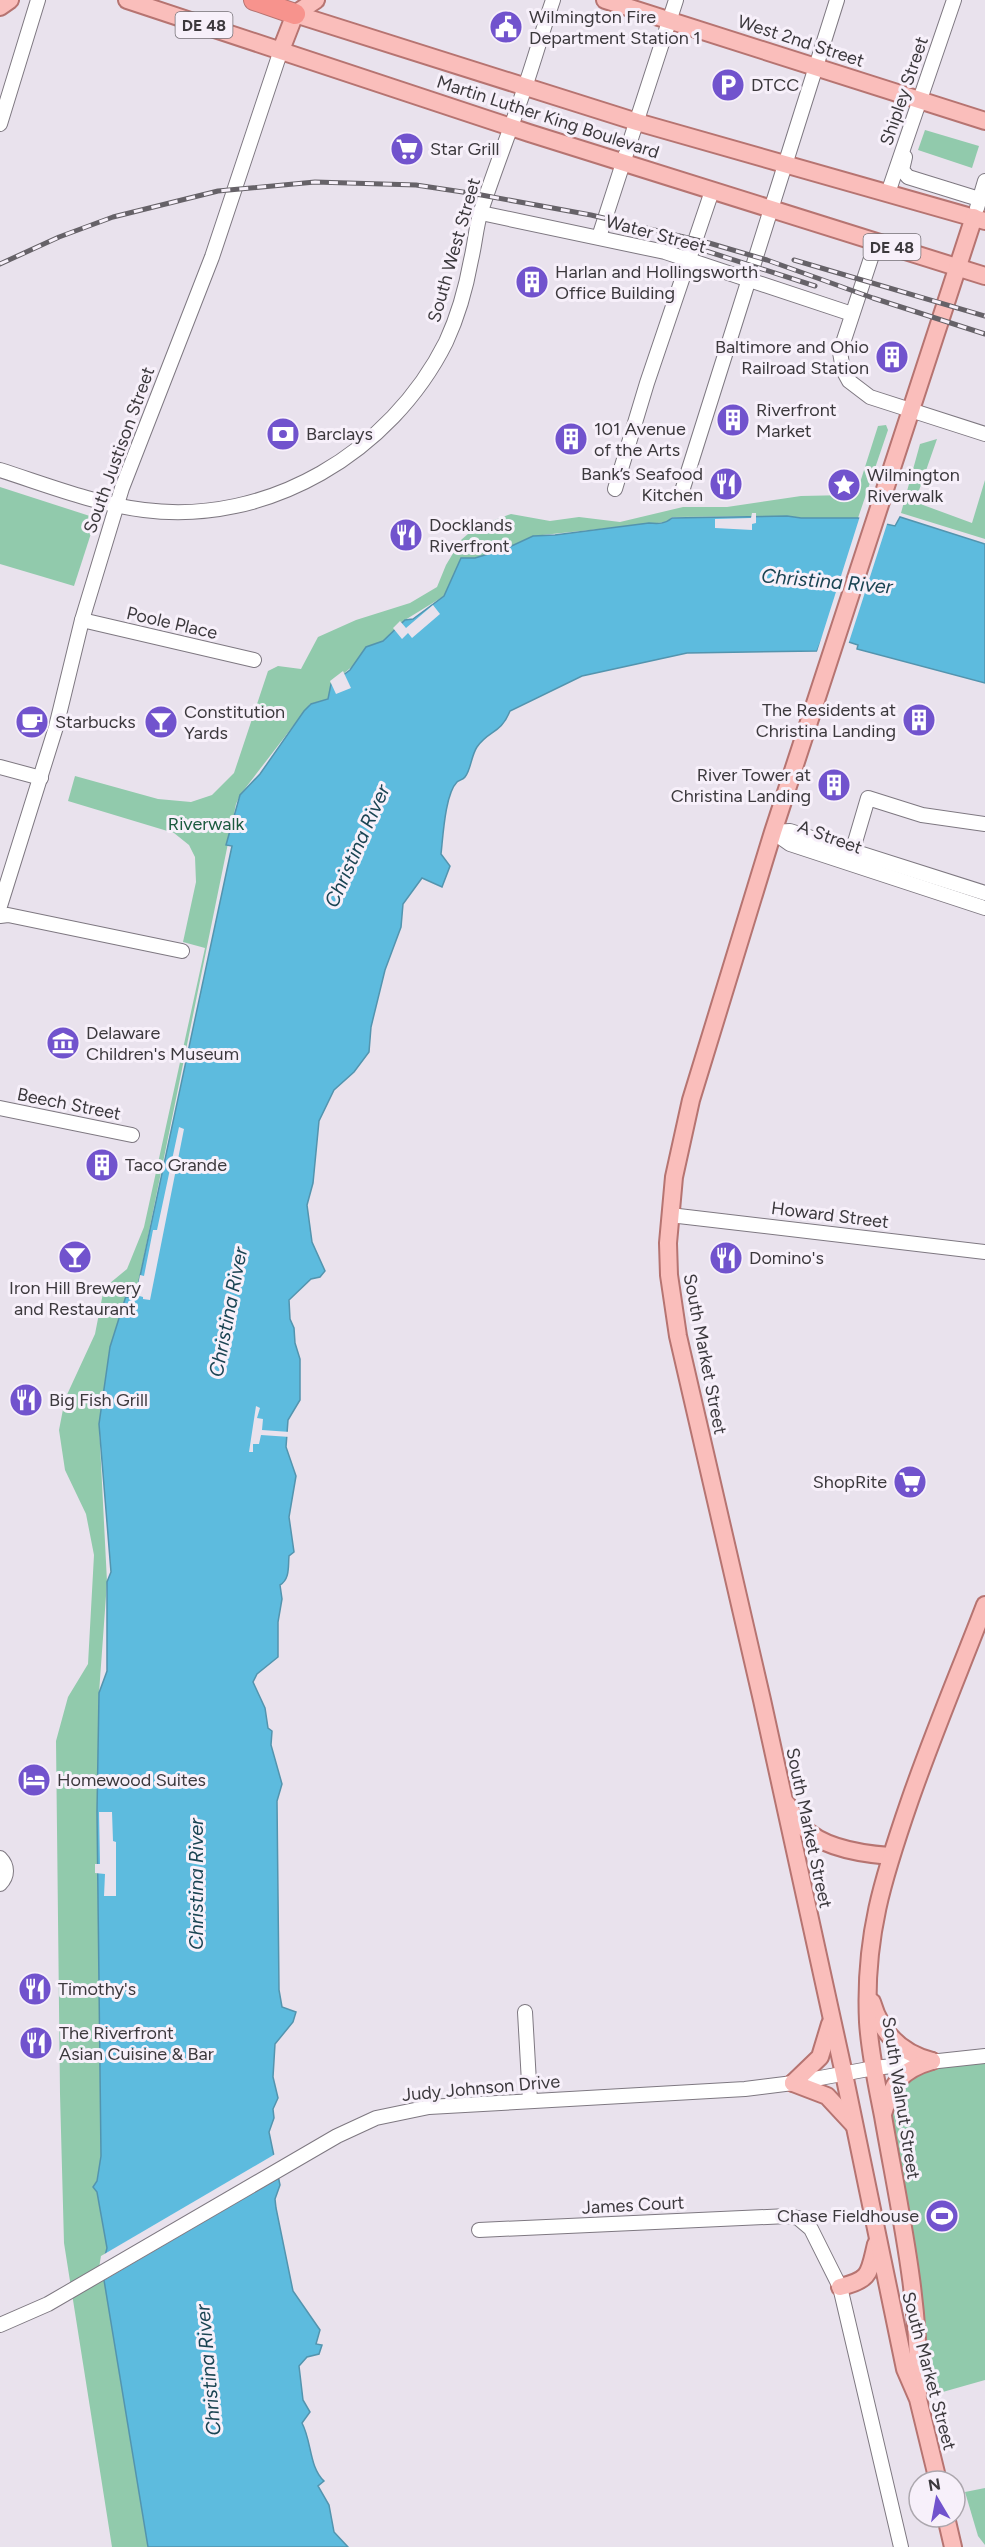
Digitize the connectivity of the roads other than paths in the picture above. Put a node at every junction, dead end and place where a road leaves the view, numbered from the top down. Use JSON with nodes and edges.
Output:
{"nodes":[{"id":1,"x":10,"y":0,"type":"edge"},
{"id":2,"x":38,"y":0,"type":"edge"},
{"id":3,"x":127,"y":0,"type":"edge"},
{"id":4,"x":254,"y":0,"type":"edge"},
{"id":5,"x":316,"y":0,"type":"edge"},
{"id":6,"x":553,"y":0,"type":"edge"},
{"id":7,"x":605,"y":0,"type":"edge"},
{"id":8,"x":676,"y":0,"type":"edge"},
{"id":9,"x":837,"y":0,"type":"edge"},
{"id":10,"x":954,"y":0,"type":"edge"},
{"id":11,"x":0,"y":7,"type":"edge"},
{"id":12,"x":295,"y":14,"type":"junction"},
{"id":13,"x":670,"y":19,"type":"junction"},
{"id":14,"x":281,"y":50,"type":"junction"},
{"id":15,"x":816,"y":66,"type":"junction"},
{"id":16,"x":0,"y":73,"type":"edge"},
{"id":17,"x":15,"y":77,"type":"junction"},
{"id":18,"x":525,"y":87,"type":"junction"},
{"id":19,"x":921,"y":100,"type":"junction"},
{"id":20,"x":985,"y":121,"type":"edge"},
{"id":21,"x":637,"y":122,"type":"junction"},
{"id":22,"x":0,"y":124,"type":"edge"},
{"id":23,"x":512,"y":126,"type":"junction"},
{"id":24,"x":910,"y":131,"type":"junction"},
{"id":25,"x":624,"y":163,"type":"junction"},
{"id":26,"x":785,"y":164,"type":"junction"},
{"id":27,"x":985,"y":182,"type":"edge"},
{"id":28,"x":712,"y":191,"type":"junction"},
{"id":29,"x":888,"y":193,"type":"junction"},
{"id":30,"x":979,"y":199,"type":"junction"},
{"id":31,"x":770,"y":210,"type":"junction"},
{"id":32,"x":481,"y":213,"type":"junction"},
{"id":33,"x":979,"y":219,"type":"edge"},
{"id":34,"x":599,"y":237,"type":"junction"},
{"id":35,"x":876,"y":243,"type":"junction"},
{"id":36,"x":688,"y":259,"type":"junction"},
{"id":37,"x":957,"y":267,"type":"junction"},
{"id":38,"x":985,"y":276,"type":"edge"},
{"id":39,"x":748,"y":279,"type":"junction"},
{"id":40,"x":852,"y":314,"type":"junction"},
{"id":41,"x":910,"y":410,"type":"junction"},
{"id":42,"x":985,"y":434,"type":"edge"},
{"id":43,"x":0,"y":470,"type":"edge"},
{"id":44,"x":683,"y":488,"type":"dead end"},
{"id":45,"x":615,"y":489,"type":"dead end"},
{"id":46,"x":117,"y":505,"type":"junction"},
{"id":47,"x":82,"y":620,"type":"junction"},
{"id":48,"x":254,"y":660,"type":"dead end"},
{"id":49,"x":0,"y":767,"type":"edge"},
{"id":50,"x":41,"y":778,"type":"junction"},
{"id":51,"x":985,"y":824,"type":"edge"},
{"id":52,"x":773,"y":832,"type":"junction"},
{"id":53,"x":850,"y":857,"type":"junction"},
{"id":54,"x":985,"y":893,"type":"edge"},
{"id":55,"x":0,"y":906,"type":"edge"},
{"id":56,"x":985,"y":908,"type":"edge"},
{"id":57,"x":0,"y":916,"type":"edge"},
{"id":58,"x":182,"y":951,"type":"dead end"},
{"id":59,"x":0,"y":1108,"type":"edge"},
{"id":60,"x":132,"y":1135,"type":"dead end"},
{"id":61,"x":670,"y":1215,"type":"junction"},
{"id":62,"x":985,"y":1252,"type":"edge"},
{"id":63,"x":985,"y":1605,"type":"edge"},
{"id":64,"x":782,"y":1796,"type":"junction"},
{"id":65,"x":890,"y":1856,"type":"junction"},
{"id":66,"x":0,"y":1858,"type":"edge"},
{"id":67,"x":0,"y":1884,"type":"edge"},
{"id":68,"x":868,"y":1990,"type":"junction"},
{"id":69,"x":525,"y":2012,"type":"dead end"},
{"id":70,"x":831,"y":2020,"type":"junction"},
{"id":71,"x":985,"y":2056,"type":"edge"},
{"id":72,"x":932,"y":2061,"type":"junction"},
{"id":73,"x":874,"y":2068,"type":"junction"},
{"id":74,"x":844,"y":2074,"type":"junction"},
{"id":75,"x":793,"y":2083,"type":"junction"},
{"id":76,"x":530,"y":2100,"type":"junction"},
{"id":77,"x":883,"y":2115,"type":"junction"},
{"id":78,"x":853,"y":2124,"type":"junction"},
{"id":79,"x":479,"y":2230,"type":"dead end"},
{"id":80,"x":877,"y":2240,"type":"junction"},
{"id":81,"x":840,"y":2287,"type":"junction"},
{"id":82,"x":0,"y":2325,"type":"edge"},
{"id":83,"x":918,"y":2399,"type":"junction"},
{"id":84,"x":935,"y":2469,"type":"edge"},
{"id":85,"x":949,"y":2529,"type":"edge"},
{"id":86,"x":901,"y":2547,"type":"edge"},
{"id":87,"x":953,"y":2547,"type":"edge"}],
"edges":[{"from":1,"to":11,"type":"main road"},
{"from":2,"to":17,"type":"street"},
{"from":3,"to":14,"type":"main road","name":"Martin Luther King Boulevard","number":"DE 48"},
{"from":4,"to":12,"type":"highway"},
{"from":5,"to":12,"type":"main road"},
{"from":6,"to":18,"type":"street","name":"South West Street"},
{"from":7,"to":13,"type":"main road","name":"West 2nd Street"},
{"from":8,"to":13,"type":"street"},
{"from":9,"to":15,"type":"street"},
{"from":10,"to":19,"type":"street","name":"Shipley Street"},
{"from":12,"to":14,"type":"main road","name":"South Justison Street"},
{"from":12,"to":18,"type":"main road","name":"Martin Luther King Boulevard"},
{"from":13,"to":15,"type":"main road","name":"West 2nd Street"},
{"from":13,"to":21,"type":"street"},
{"from":14,"to":23,"type":"main road","name":"Martin Luther King Boulevard","number":"DE 48"},
{"from":14,"to":46,"type":"street","name":"South Justison Street"},
{"from":15,"to":19,"type":"main road","name":"West 2nd Street"},
{"from":15,"to":26,"type":"street"},
{"from":16,"to":17,"type":"street"},
{"from":17,"to":22,"type":"street"},
{"from":18,"to":21,"type":"main road","name":"Martin Luther King Boulevard"},
{"from":18,"to":23,"type":"street","name":"South West Street"},
{"from":19,"to":20,"type":"main road","name":"West 2nd Street"},
{"from":19,"to":24,"type":"street","name":"Shipley Street"},
{"from":21,"to":25,"type":"street"},
{"from":21,"to":26,"type":"main road","name":"Martin Luther King Boulevard"},
{"from":23,"to":25,"type":"main road","name":"Martin Luther King Boulevard","number":"DE 48"},
{"from":23,"to":32,"type":"street","name":"South West Street"},
{"from":24,"to":29,"type":"street","name":"Shipley Street"},
{"from":24,"to":30,"type":"street"},
{"from":25,"to":28,"type":"main road","name":"Martin Luther King Boulevard","number":"DE 48"},
{"from":25,"to":34,"type":"street"},
{"from":26,"to":29,"type":"main road","name":"Martin Luther King Boulevard"},
{"from":26,"to":31,"type":"street"},
{"from":27,"to":30,"type":"street"},
{"from":28,"to":31,"type":"main road","name":"Martin Luther King Boulevard","number":"DE 48"},
{"from":28,"to":36,"type":"street"},
{"from":29,"to":33,"type":"main road","name":"Martin Luther King Boulevard"},
{"from":30,"to":33,"type":"street"},
{"from":31,"to":35,"type":"main road","name":"Martin Luther King Boulevard","number":"DE 48"},
{"from":31,"to":39,"type":"street"},
{"from":32,"to":34,"type":"street","name":"Water Street"},
{"from":32,"to":46,"type":"street","name":"South West Street"},
{"from":33,"to":37,"type":"main road","name":"South Market Street"},
{"from":34,"to":36,"type":"street","name":"Water Street"},
{"from":35,"to":37,"type":"main road","name":"Martin Luther King Boulevard","number":"DE 48"},
{"from":35,"to":40,"type":"street"},
{"from":36,"to":39,"type":"street","name":"Water Street"},
{"from":36,"to":45,"type":"street"},
{"from":37,"to":38,"type":"main road","number":"DE 48"},
{"from":37,"to":41,"type":"main road","name":"South Market Street"},
{"from":39,"to":40,"type":"street","name":"Water Street"},
{"from":39,"to":44,"type":"street"},
{"from":40,"to":41,"type":"street"},
{"from":41,"to":42,"type":"street"},
{"from":41,"to":52,"type":"main road","name":"South Market Street"},
{"from":43,"to":46,"type":"street","name":"South West Street"},
{"from":46,"to":47,"type":"street","name":"South Justison Street"},
{"from":47,"to":48,"type":"street","name":"Poole Place"},
{"from":47,"to":50,"type":"street","name":"South Justison Street"},
{"from":49,"to":50,"type":"street"},
{"from":50,"to":55,"type":"street","name":"South Justison Street"},
{"from":51,"to":53,"type":"street"},
{"from":52,"to":53,"type":"street","name":"A Street"},
{"from":52,"to":61,"type":"main road","name":"South Market Street"},
{"from":53,"to":54,"type":"street","name":"A Street"},
{"from":53,"to":56,"type":"street","name":"A Street"},
{"from":57,"to":58,"type":"street"},
{"from":59,"to":60,"type":"street","name":"Beech Street"},
{"from":61,"to":62,"type":"street","name":"Howard Street"},
{"from":61,"to":64,"type":"main road","name":"South Market Street"},
{"from":63,"to":65,"type":"main road","name":"South Walnut Street"},
{"from":64,"to":65,"type":"main road"},
{"from":64,"to":70,"type":"main road","name":"South Market Street"},
{"from":65,"to":68,"type":"main road","name":"South Walnut Street"},
{"from":66,"to":67,"type":"street"},
{"from":68,"to":72,"type":"main road"},
{"from":68,"to":73,"type":"main road","name":"South Walnut Street"},
{"from":69,"to":76,"type":"street"},
{"from":70,"to":74,"type":"main road","name":"South Market Street"},
{"from":70,"to":75,"type":"main road"},
{"from":71,"to":72,"type":"street","name":"Judy Johnson Drive"},
{"from":72,"to":73,"type":"street","name":"Judy Johnson Drive"},
{"from":72,"to":77,"type":"main road"},
{"from":73,"to":74,"type":"street","name":"Judy Johnson Drive"},
{"from":73,"to":77,"type":"main road","name":"South Walnut Street"},
{"from":74,"to":75,"type":"street","name":"Judy Johnson Drive"},
{"from":74,"to":78,"type":"main road","name":"South Market Street"},
{"from":75,"to":76,"type":"street","name":"Judy Johnson Drive"},
{"from":75,"to":78,"type":"main road"},
{"from":76,"to":82,"type":"street","name":"Judy Johnson Drive"},
{"from":77,"to":83,"type":"main road","name":"South Walnut Street"},
{"from":78,"to":80,"type":"main road","name":"South Market Street"},
{"from":79,"to":81,"type":"street","name":"James Court"},
{"from":80,"to":81,"type":"main road"},
{"from":80,"to":83,"type":"main road","name":"South Market Street"},
{"from":81,"to":86,"type":"street"},
{"from":83,"to":84,"type":"main road","name":"South Market Street"},
{"from":85,"to":87,"type":"main road"}]}
